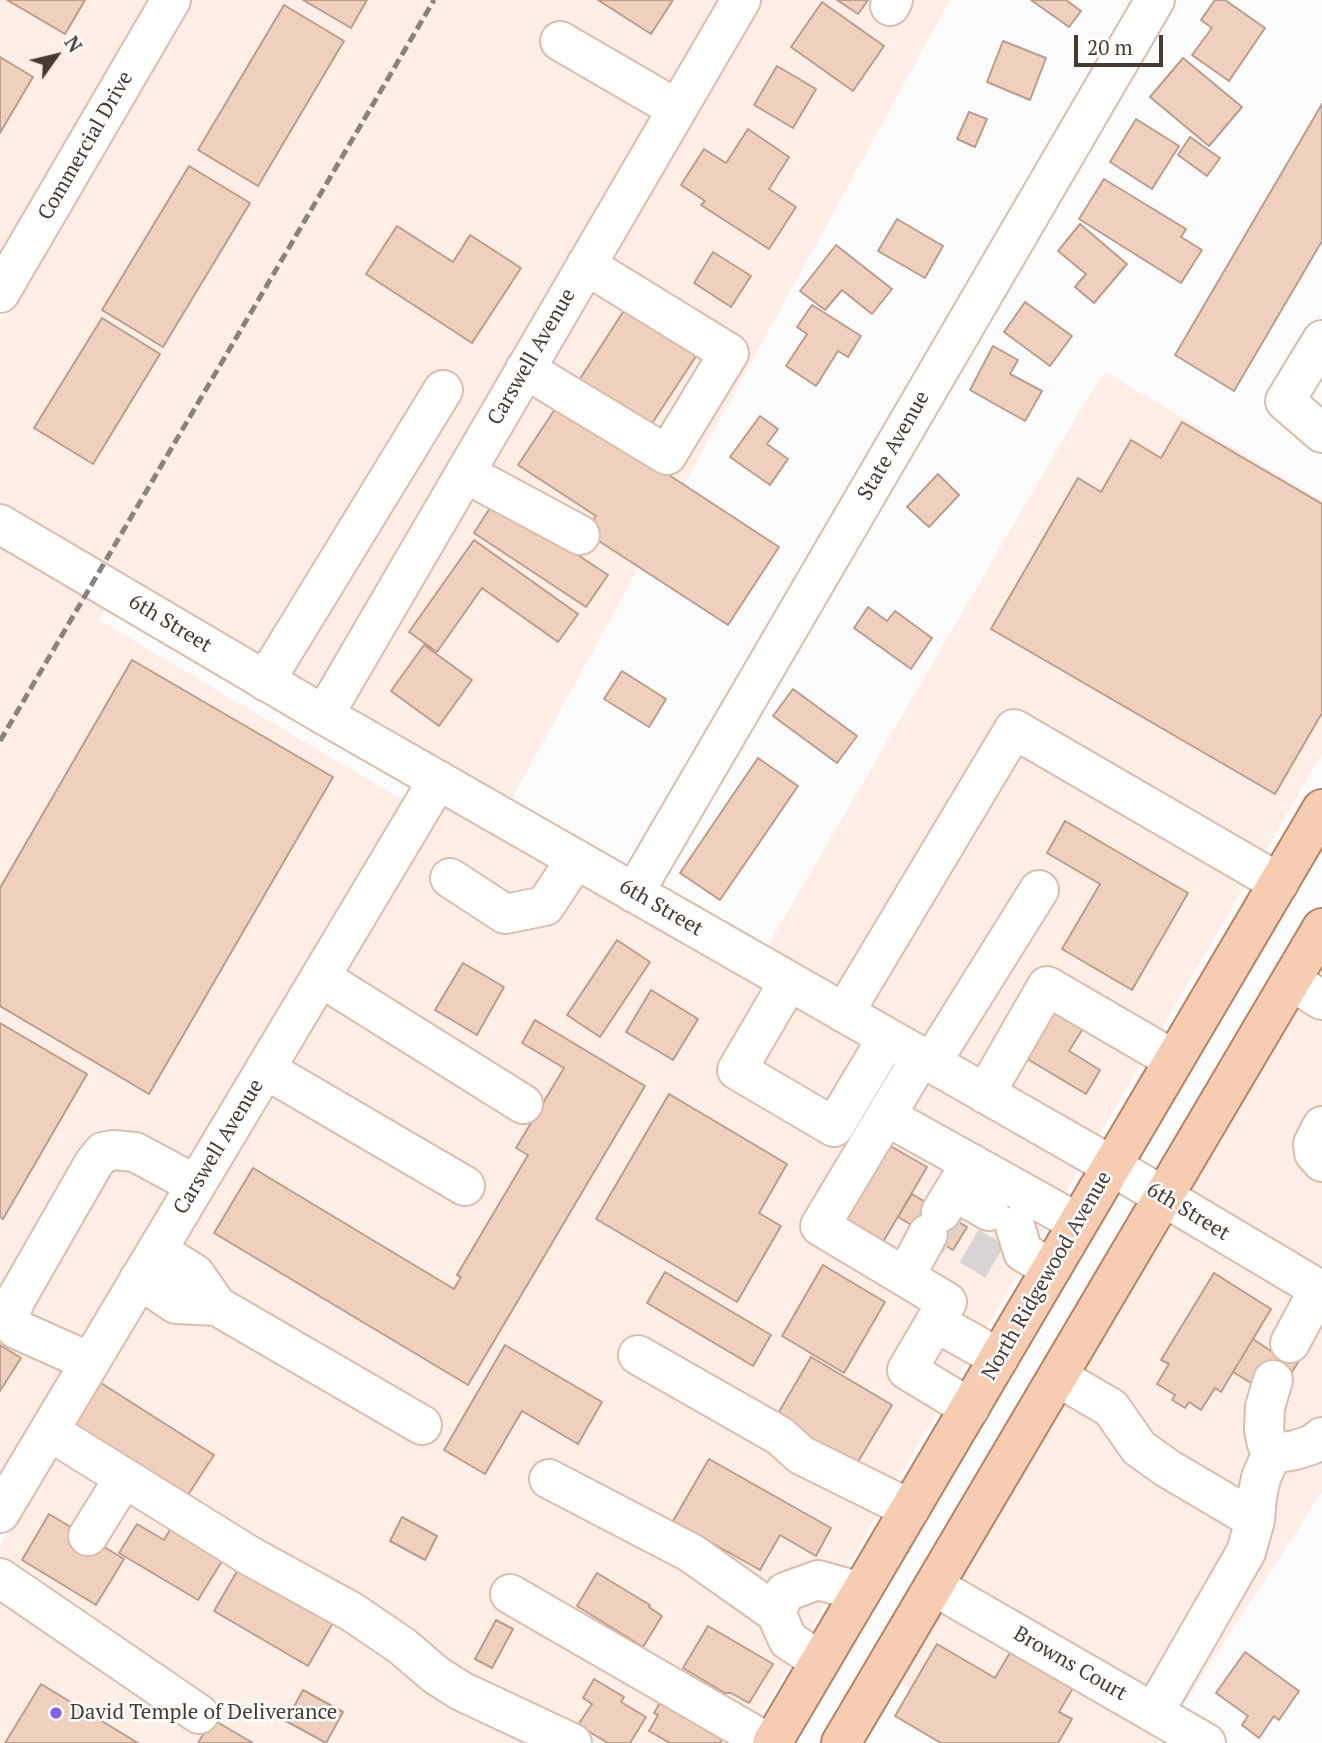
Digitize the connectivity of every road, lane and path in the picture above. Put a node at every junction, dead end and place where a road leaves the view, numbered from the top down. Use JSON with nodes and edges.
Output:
{"nodes":[{"id":1,"x":171,"y":0,"type":"edge"},
{"id":2,"x":741,"y":0,"type":"edge"},
{"id":3,"x":1155,"y":0,"type":"edge"},
{"id":4,"x":560,"y":41,"type":"dead end"},
{"id":5,"x":677,"y":109,"type":"junction"},
{"id":6,"x":586,"y":265,"type":"junction"},
{"id":7,"x":0,"y":293,"type":"edge"},
{"id":8,"x":1322,"y":340,"type":"edge"},
{"id":9,"x":525,"y":369,"type":"junction"},
{"id":10,"x":443,"y":390,"type":"dead end"},
{"id":11,"x":1322,"y":433,"type":"edge"},
{"id":12,"x":465,"y":472,"type":"junction"},
{"id":13,"x":0,"y":524,"type":"edge"},
{"id":14,"x":580,"y":535,"type":"dead end"},
{"id":15,"x":265,"y":681,"type":"junction"},
{"id":16,"x":324,"y":715,"type":"junction"},
{"id":17,"x":438,"y":780,"type":"junction"},
{"id":18,"x":1322,"y":809,"type":"edge"},
{"id":19,"x":576,"y":859,"type":"junction"},
{"id":20,"x":450,"y":878,"type":"dead end"},
{"id":21,"x":1279,"y":883,"type":"junction"},
{"id":22,"x":1039,"y":890,"type":"dead end"},
{"id":23,"x":634,"y":892,"type":"junction"},
{"id":24,"x":1322,"y":928,"type":"edge"},
{"id":25,"x":320,"y":976,"type":"junction"},
{"id":26,"x":789,"y":981,"type":"junction"},
{"id":27,"x":1306,"y":990,"type":"edge"},
{"id":28,"x":844,"y":1013,"type":"junction"},
{"id":29,"x":887,"y":1038,"type":"junction"},
{"id":30,"x":926,"y":1060,"type":"junction"},
{"id":31,"x":1174,"y":1060,"type":"junction"},
{"id":32,"x":265,"y":1069,"type":"junction"},
{"id":33,"x":985,"y":1094,"type":"junction"},
{"id":34,"x":523,"y":1104,"type":"dead end"},
{"id":35,"x":886,"y":1116,"type":"junction"},
{"id":36,"x":1322,"y":1126,"type":"edge"},
{"id":37,"x":1322,"y":1161,"type":"edge"},
{"id":38,"x":1112,"y":1166,"type":"junction"},
{"id":39,"x":196,"y":1185,"type":"junction"},
{"id":40,"x":465,"y":1186,"type":"dead end"},
{"id":41,"x":1163,"y":1197,"type":"junction"},
{"id":42,"x":949,"y":1200,"type":"junction"},
{"id":43,"x":1078,"y":1223,"type":"junction"},
{"id":44,"x":1015,"y":1244,"type":"junction"},
{"id":45,"x":148,"y":1265,"type":"junction"},
{"id":46,"x":905,"y":1277,"type":"junction"},
{"id":47,"x":1320,"y":1290,"type":"edge"},
{"id":48,"x":7,"y":1321,"type":"edge"},
{"id":49,"x":935,"y":1322,"type":"junction"},
{"id":50,"x":1290,"y":1343,"type":"dead end"},
{"id":51,"x":638,"y":1355,"type":"dead end"},
{"id":52,"x":999,"y":1359,"type":"junction"},
{"id":53,"x":90,"y":1362,"type":"junction"},
{"id":54,"x":1058,"y":1377,"type":"junction"},
{"id":55,"x":1273,"y":1380,"type":"dead end"},
{"id":56,"x":970,"y":1408,"type":"junction"},
{"id":57,"x":422,"y":1425,"type":"dead end"},
{"id":58,"x":50,"y":1431,"type":"junction"},
{"id":59,"x":1322,"y":1437,"type":"edge"},
{"id":60,"x":1272,"y":1452,"type":"junction"},
{"id":61,"x":124,"y":1478,"type":"junction"},
{"id":62,"x":549,"y":1479,"type":"dead end"},
{"id":63,"x":910,"y":1509,"type":"junction"},
{"id":64,"x":0,"y":1513,"type":"edge"},
{"id":65,"x":1255,"y":1520,"type":"junction"},
{"id":66,"x":88,"y":1536,"type":"dead end"},
{"id":67,"x":0,"y":1578,"type":"edge"},
{"id":68,"x":934,"y":1586,"type":"junction"},
{"id":69,"x":861,"y":1592,"type":"junction"},
{"id":70,"x":510,"y":1594,"type":"dead end"},
{"id":71,"x":776,"y":1613,"type":"junction"},
{"id":72,"x":820,"y":1661,"type":"junction"},
{"id":73,"x":1154,"y":1713,"type":"junction"},
{"id":74,"x":199,"y":1714,"type":"dead end"},
{"id":75,"x":572,"y":1743,"type":"edge"},
{"id":76,"x":770,"y":1743,"type":"edge"},
{"id":77,"x":841,"y":1743,"type":"edge"},
{"id":78,"x":1206,"y":1743,"type":"edge"}],
"edges":[{"from":1,"to":7,"type":"street","name":"Commercial Drive"},
{"from":2,"to":5,"type":"street","name":"Carswell Avenue"},
{"from":3,"to":23,"type":"street","name":"State Avenue"},
{"from":4,"to":5,"type":"street"},
{"from":5,"to":6,"type":"street","name":"Carswell Avenue"},
{"from":6,"to":9,"type":"street","name":"Carswell Avenue"},
{"from":6,"to":9,"type":"street"},
{"from":8,"to":11,"type":"street"},
{"from":9,"to":12,"type":"street","name":"Carswell Avenue"},
{"from":10,"to":15,"type":"street"},
{"from":12,"to":14,"type":"street"},
{"from":12,"to":16,"type":"street","name":"Carswell Avenue"},
{"from":13,"to":15,"type":"street","name":"6th Street"},
{"from":15,"to":16,"type":"street","name":"6th Street"},
{"from":16,"to":17,"type":"street","name":"6th Street"},
{"from":17,"to":19,"type":"street","name":"6th Street"},
{"from":17,"to":25,"type":"street","name":"Carswell Avenue"},
{"from":18,"to":21,"type":"main road","name":"North Ridgewood Avenue"},
{"from":19,"to":20,"type":"street"},
{"from":19,"to":23,"type":"street","name":"6th Street"},
{"from":21,"to":28,"type":"street"},
{"from":21,"to":31,"type":"main road","name":"North Ridgewood Avenue"},
{"from":22,"to":30,"type":"street"},
{"from":23,"to":26,"type":"street","name":"6th Street"},
{"from":24,"to":27,"type":"main road"},
{"from":25,"to":32,"type":"street","name":"Carswell Avenue"},
{"from":25,"to":34,"type":"street"},
{"from":26,"to":28,"type":"street","name":"6th Street"},
{"from":26,"to":29,"type":"street"},
{"from":27,"to":41,"type":"main road"},
{"from":28,"to":29,"type":"street","name":"6th Street"},
{"from":29,"to":30,"type":"street","name":"6th Street"},
{"from":30,"to":33,"type":"street","name":"6th Street"},
{"from":30,"to":35,"type":"street"},
{"from":31,"to":33,"type":"street"},
{"from":31,"to":38,"type":"main road","name":"North Ridgewood Avenue"},
{"from":32,"to":39,"type":"street","name":"Carswell Avenue"},
{"from":32,"to":40,"type":"street"},
{"from":33,"to":38,"type":"street","name":"6th Street"},
{"from":35,"to":42,"type":"street"},
{"from":35,"to":46,"type":"street"},
{"from":36,"to":37,"type":"street"},
{"from":38,"to":41,"type":"street","name":"6th Street"},
{"from":38,"to":43,"type":"main road","name":"North Ridgewood Avenue"},
{"from":39,"to":45,"type":"street","name":"Carswell Avenue"},
{"from":39,"to":48,"type":"street"},
{"from":41,"to":47,"type":"street","name":"6th Street"},
{"from":41,"to":54,"type":"main road"},
{"from":42,"to":43,"type":"street"},
{"from":42,"to":44,"type":"street"},
{"from":42,"to":46,"type":"street"},
{"from":43,"to":44,"type":"main road","name":"North Ridgewood Avenue"},
{"from":44,"to":52,"type":"main road","name":"North Ridgewood Avenue"},
{"from":45,"to":53,"type":"street","name":"Carswell Avenue"},
{"from":45,"to":57,"type":"street"},
{"from":46,"to":49,"type":"street"},
{"from":47,"to":50,"type":"street"},
{"from":48,"to":53,"type":"street"},
{"from":49,"to":52,"type":"street"},
{"from":49,"to":56,"type":"street"},
{"from":51,"to":63,"type":"street"},
{"from":52,"to":56,"type":"main road","name":"North Ridgewood Avenue"},
{"from":53,"to":58,"type":"street","name":"Carswell Avenue"},
{"from":54,"to":65,"type":"street"},
{"from":54,"to":68,"type":"main road"},
{"from":55,"to":60,"type":"street"},
{"from":56,"to":63,"type":"main road","name":"North Ridgewood Avenue"},
{"from":58,"to":61,"type":"street"},
{"from":58,"to":64,"type":"street","name":"Carswell Avenue"},
{"from":59,"to":60,"type":"street"},
{"from":60,"to":65,"type":"street"},
{"from":61,"to":66,"type":"street"},
{"from":61,"to":75,"type":"street"},
{"from":62,"to":71,"type":"street"},
{"from":63,"to":69,"type":"main road","name":"North Ridgewood Avenue"},
{"from":65,"to":73,"type":"street"},
{"from":67,"to":74,"type":"street"},
{"from":68,"to":73,"type":"street","name":"Browns Court"},
{"from":68,"to":77,"type":"main road"},
{"from":69,"to":71,"type":"street"},
{"from":69,"to":72,"type":"main road","name":"North Ridgewood Avenue"},
{"from":70,"to":76,"type":"street"},
{"from":71,"to":72,"type":"street"},
{"from":72,"to":76,"type":"main road","name":"North Ridgewood Avenue"},
{"from":73,"to":78,"type":"street","name":"Browns Court"}]}
